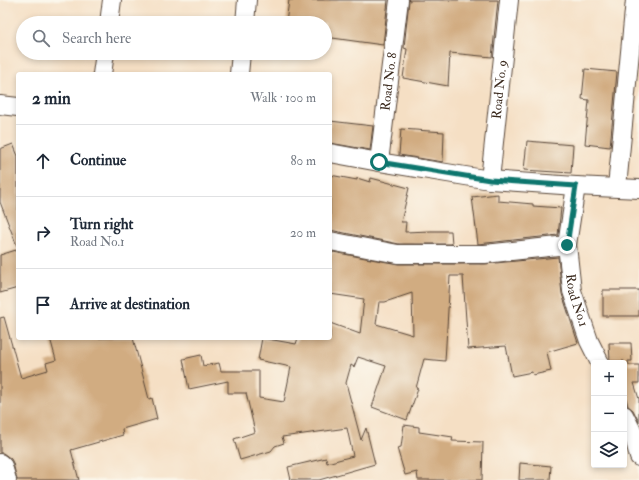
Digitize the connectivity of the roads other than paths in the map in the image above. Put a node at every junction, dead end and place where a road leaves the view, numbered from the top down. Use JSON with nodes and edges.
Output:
{"nodes":[{"id":1,"x":112,"y":0,"type":"edge"},
{"id":2,"x":247,"y":0,"type":"edge"},
{"id":3,"x":399,"y":0,"type":"edge"},
{"id":4,"x":509,"y":0,"type":"edge"},
{"id":5,"x":635,"y":0,"type":"edge"},
{"id":6,"x":110,"y":16,"type":"edge"},
{"id":7,"x":246,"y":16,"type":"edge"},
{"id":8,"x":104,"y":60,"type":"edge"},
{"id":9,"x":240,"y":60,"type":"edge"},
{"id":10,"x":102,"y":72,"type":"edge"},
{"id":11,"x":239,"y":72,"type":"edge"},
{"id":12,"x":0,"y":105,"type":"edge"},
{"id":13,"x":16,"y":107,"type":"edge"},
{"id":14,"x":332,"y":153,"type":"edge"},
{"id":15,"x":379,"y":162,"type":"junction"},
{"id":16,"x":490,"y":180,"type":"junction"},
{"id":17,"x":576,"y":186,"type":"junction"},
{"id":18,"x":617,"y":187,"type":"junction"},
{"id":19,"x":639,"y":189,"type":"edge"},
{"id":20,"x":332,"y":241,"type":"edge"},
{"id":21,"x":567,"y":245,"type":"junction"},
{"id":22,"x":598,"y":360,"type":"edge"},
{"id":23,"x":627,"y":421,"type":"edge"},
{"id":24,"x":639,"y":457,"type":"edge"},
{"id":25,"x":0,"y":463,"type":"edge"},
{"id":26,"x":7,"y":480,"type":"edge"}],
"edges":[{"from":1,"to":6,"type":"street"},
{"from":2,"to":7,"type":"street"},
{"from":3,"to":15,"type":"street","name":"Road No. 8"},
{"from":4,"to":16,"type":"street","name":"Road No. 9"},
{"from":5,"to":18,"type":"street"},
{"from":8,"to":10,"type":"street"},
{"from":9,"to":11,"type":"street"},
{"from":12,"to":13,"type":"street"},
{"from":14,"to":15,"type":"street"},
{"from":15,"to":16,"type":"street"},
{"from":16,"to":17,"type":"street"},
{"from":17,"to":18,"type":"street"},
{"from":17,"to":21,"type":"street","name":"Road No.1"},
{"from":18,"to":19,"type":"street"},
{"from":20,"to":21,"type":"street"},
{"from":21,"to":22,"type":"street","name":"Road No.1"},
{"from":23,"to":24,"type":"street"},
{"from":25,"to":26,"type":"street"}]}
